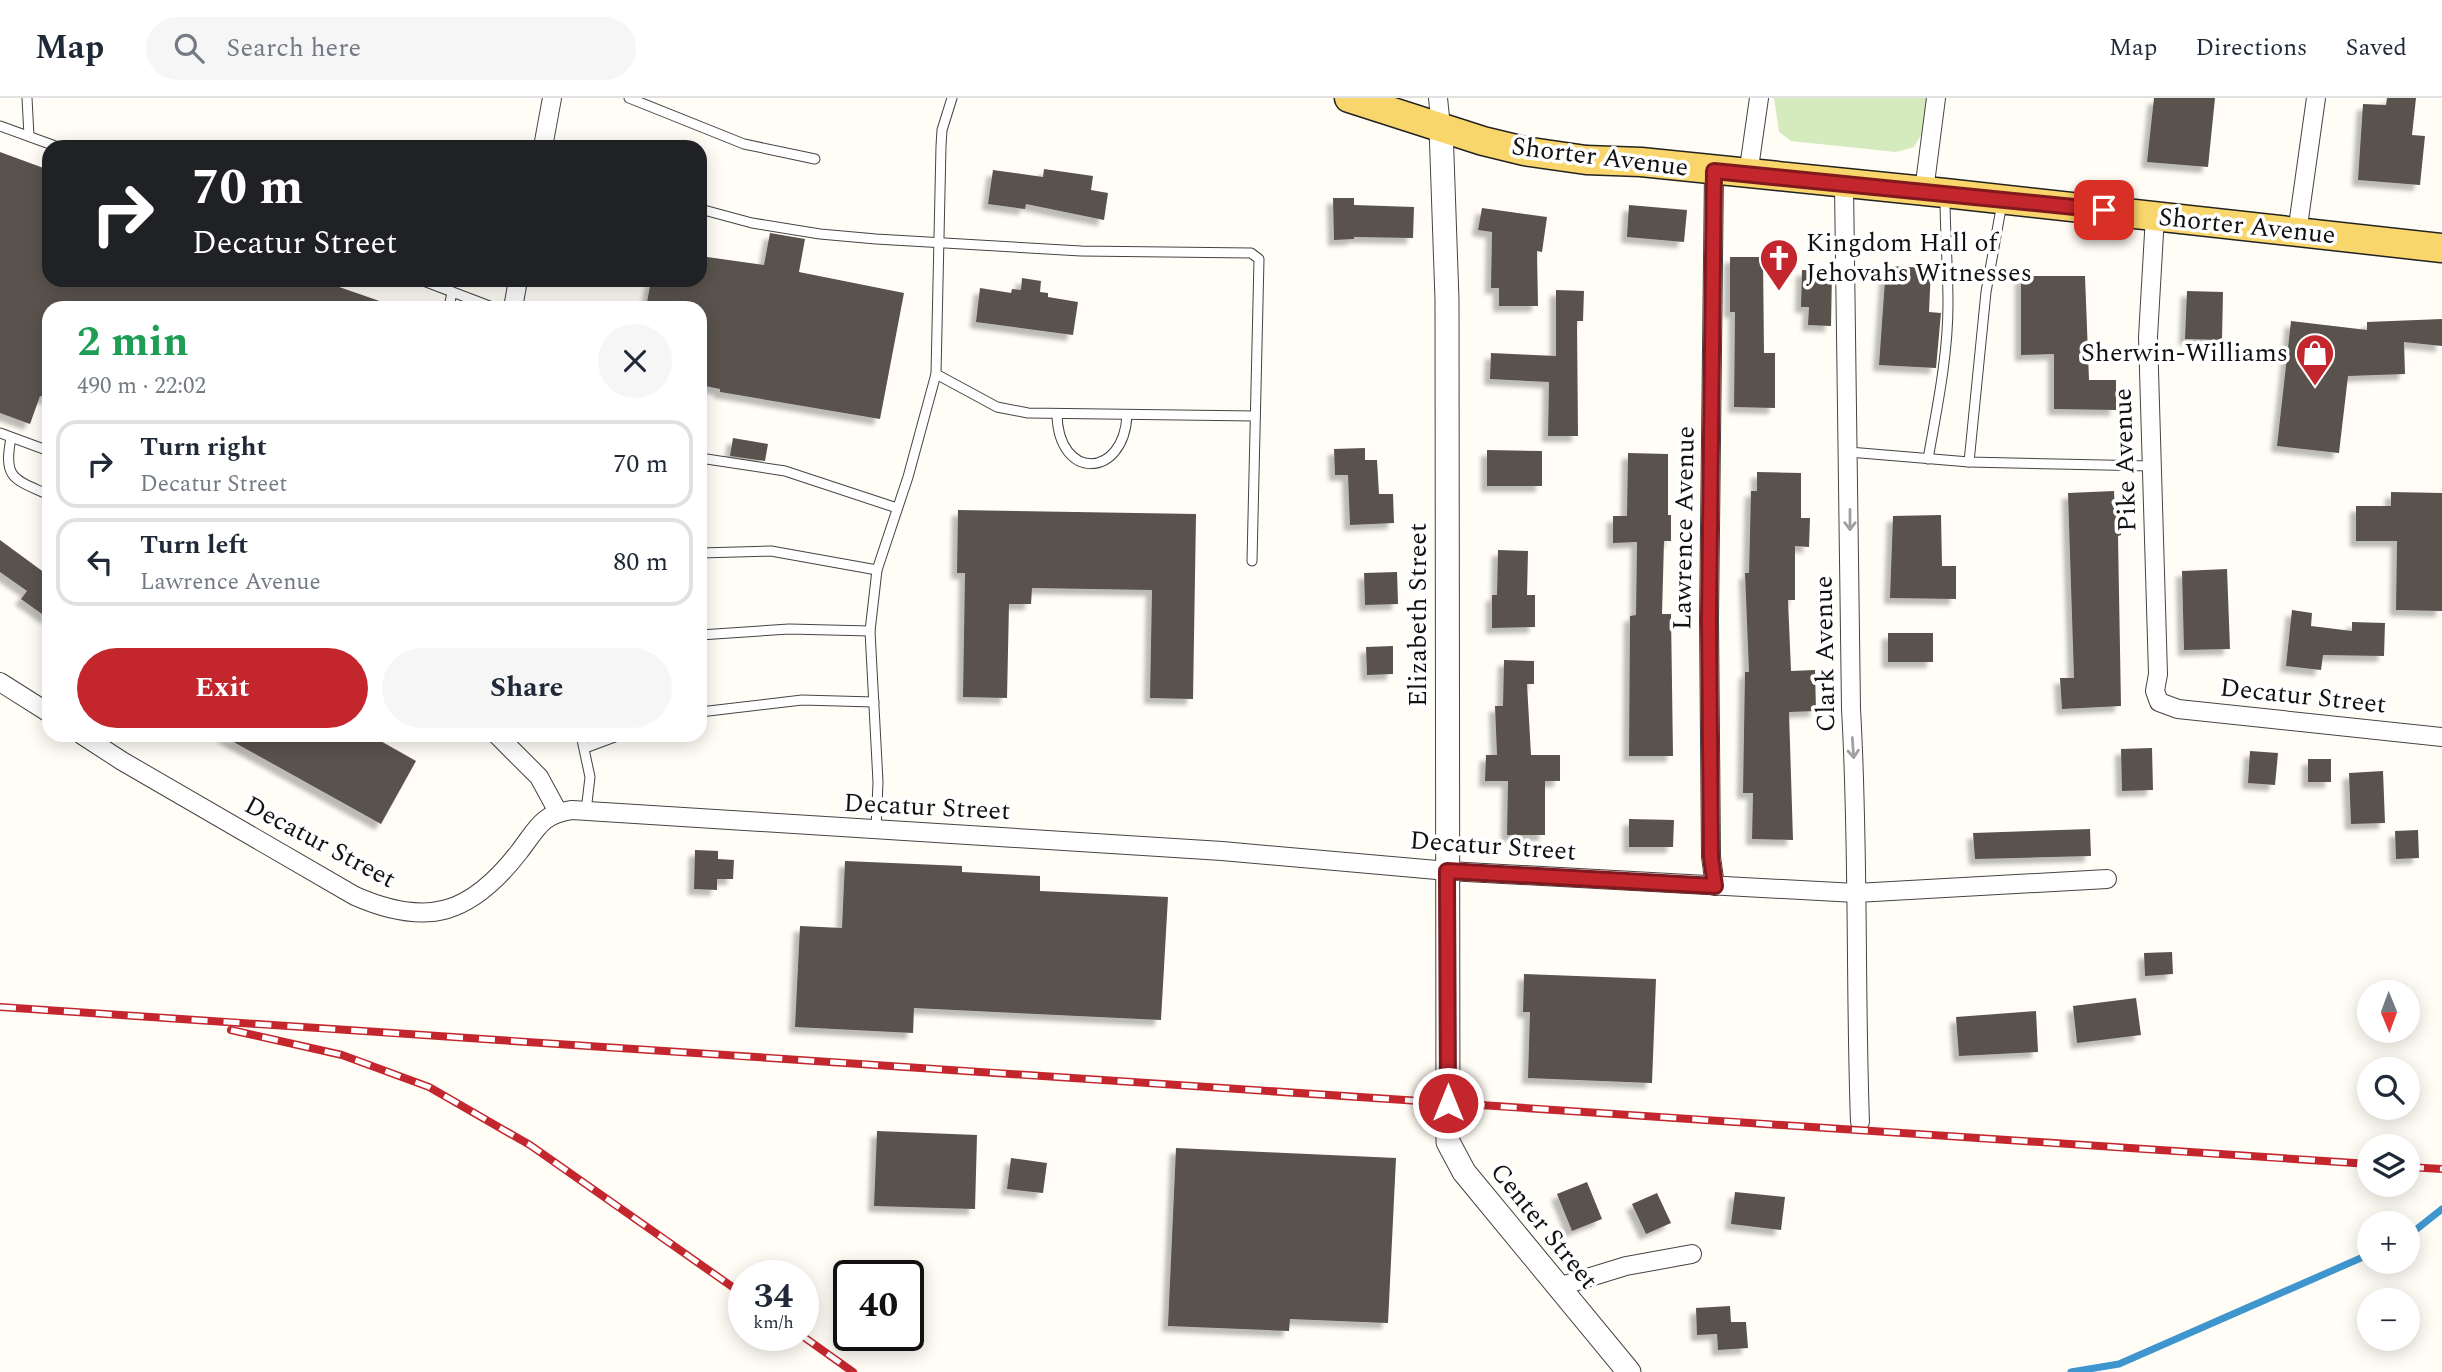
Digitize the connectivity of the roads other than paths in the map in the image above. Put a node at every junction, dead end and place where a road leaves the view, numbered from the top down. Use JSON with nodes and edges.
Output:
{"nodes":[{"id":1,"x":27,"y":98,"type":"edge"},
{"id":2,"x":552,"y":98,"type":"edge"},
{"id":3,"x":629,"y":98,"type":"edge"},
{"id":4,"x":952,"y":98,"type":"edge"},
{"id":5,"x":1349,"y":98,"type":"edge"},
{"id":6,"x":1438,"y":98,"type":"edge"},
{"id":7,"x":1759,"y":98,"type":"edge"},
{"id":8,"x":1936,"y":98,"type":"edge"},
{"id":9,"x":2316,"y":98,"type":"edge"},
{"id":10,"x":0,"y":126,"type":"edge"},
{"id":11,"x":1441,"y":127,"type":"junction"},
{"id":12,"x":29,"y":136,"type":"junction"},
{"id":13,"x":544,"y":140,"type":"edge"},
{"id":14,"x":42,"y":141,"type":"edge"},
{"id":15,"x":815,"y":159,"type":"dead end"},
{"id":16,"x":1714,"y":171,"type":"junction"},
{"id":17,"x":1748,"y":175,"type":"junction"},
{"id":18,"x":1844,"y":185,"type":"junction"},
{"id":19,"x":1935,"y":192,"type":"junction"},
{"id":20,"x":2002,"y":200,"type":"junction"},
{"id":21,"x":707,"y":211,"type":"edge"},
{"id":22,"x":2155,"y":216,"type":"junction"},
{"id":23,"x":2297,"y":233,"type":"junction"},
{"id":24,"x":940,"y":244,"type":"junction"},
{"id":25,"x":2442,"y":248,"type":"edge"},
{"id":26,"x":439,"y":287,"type":"edge"},
{"id":27,"x":452,"y":292,"type":"junction"},
{"id":28,"x":450,"y":301,"type":"edge"},
{"id":29,"x":476,"y":301,"type":"edge"},
{"id":30,"x":936,"y":374,"type":"junction"},
{"id":31,"x":1057,"y":414,"type":"junction"},
{"id":32,"x":1127,"y":415,"type":"junction"},
{"id":33,"x":1255,"y":416,"type":"junction"},
{"id":34,"x":0,"y":433,"type":"edge"},
{"id":35,"x":11,"y":438,"type":"junction"},
{"id":36,"x":42,"y":449,"type":"edge"},
{"id":37,"x":1849,"y":452,"type":"junction"},
{"id":38,"x":1928,"y":458,"type":"junction"},
{"id":39,"x":707,"y":459,"type":"edge"},
{"id":40,"x":1969,"y":462,"type":"junction"},
{"id":41,"x":2151,"y":466,"type":"junction"},
{"id":42,"x":42,"y":492,"type":"edge"},
{"id":43,"x":897,"y":508,"type":"junction"},
{"id":44,"x":707,"y":553,"type":"edge"},
{"id":45,"x":1252,"y":561,"type":"dead end"},
{"id":46,"x":877,"y":570,"type":"junction"},
{"id":47,"x":870,"y":631,"type":"junction"},
{"id":48,"x":707,"y":635,"type":"edge"},
{"id":49,"x":0,"y":682,"type":"edge"},
{"id":50,"x":874,"y":702,"type":"junction"},
{"id":51,"x":2159,"y":702,"type":"joint"},
{"id":52,"x":42,"y":709,"type":"edge"},
{"id":53,"x":707,"y":711,"type":"edge"},
{"id":54,"x":2442,"y":737,"type":"edge"},
{"id":55,"x":93,"y":742,"type":"edge"},
{"id":56,"x":504,"y":742,"type":"edge"},
{"id":57,"x":583,"y":742,"type":"edge"},
{"id":58,"x":601,"y":742,"type":"edge"},
{"id":59,"x":585,"y":748,"type":"junction"},
{"id":60,"x":586,"y":811,"type":"junction"},
{"id":61,"x":558,"y":812,"type":"junction"},
{"id":62,"x":876,"y":830,"type":"junction"},
{"id":63,"x":1447,"y":871,"type":"junction"},
{"id":64,"x":2107,"y":879,"type":"dead end"},
{"id":65,"x":1715,"y":886,"type":"junction"},
{"id":66,"x":1856,"y":893,"type":"junction"},
{"id":67,"x":1448,"y":1103,"type":"joint"},
{"id":68,"x":1860,"y":1122,"type":"dead end"},
{"id":69,"x":1692,"y":1254,"type":"dead end"},
{"id":70,"x":1558,"y":1287,"type":"junction"},
{"id":71,"x":1629,"y":1372,"type":"edge"}],
"edges":[{"from":1,"to":12,"type":"lane"},
{"from":2,"to":13,"type":"street"},
{"from":3,"to":15,"type":"lane"},
{"from":4,"to":24,"type":"lane"},
{"from":5,"to":11,"type":"main road","name":"Shorter Avenue"},
{"from":6,"to":11,"type":"street"},
{"from":7,"to":17,"type":"street"},
{"from":8,"to":19,"type":"street"},
{"from":9,"to":23,"type":"street"},
{"from":10,"to":12,"type":"lane"},
{"from":11,"to":16,"type":"main road","name":"Shorter Avenue"},
{"from":11,"to":63,"type":"street","name":"Elizabeth Street"},
{"from":12,"to":14,"type":"lane"},
{"from":16,"to":17,"type":"main road","name":"Shorter Avenue"},
{"from":16,"to":65,"type":"street","name":"Lawrence Avenue"},
{"from":17,"to":18,"type":"main road","name":"Shorter Avenue"},
{"from":18,"to":19,"type":"main road","name":"Shorter Avenue"},
{"from":18,"to":37,"type":"street","name":"Clark Avenue"},
{"from":19,"to":20,"type":"main road","name":"Shorter Avenue"},
{"from":19,"to":38,"type":"lane"},
{"from":20,"to":22,"type":"main road","name":"Shorter Avenue"},
{"from":20,"to":40,"type":"lane"},
{"from":21,"to":24,"type":"lane"},
{"from":22,"to":23,"type":"main road","name":"Shorter Avenue"},
{"from":22,"to":41,"type":"street","name":"Pike Avenue"},
{"from":23,"to":25,"type":"main road","name":"Shorter Avenue"},
{"from":24,"to":30,"type":"lane"},
{"from":24,"to":33,"type":"lane"},
{"from":26,"to":27,"type":"lane"},
{"from":27,"to":28,"type":"lane"},
{"from":27,"to":29,"type":"lane"},
{"from":30,"to":31,"type":"lane"},
{"from":30,"to":43,"type":"lane"},
{"from":31,"to":32,"type":"lane"},
{"from":31,"to":32,"type":"lane"},
{"from":32,"to":33,"type":"lane"},
{"from":33,"to":45,"type":"lane"},
{"from":34,"to":35,"type":"lane"},
{"from":35,"to":36,"type":"lane"},
{"from":35,"to":42,"type":"lane"},
{"from":37,"to":38,"type":"lane"},
{"from":37,"to":66,"type":"street","name":"Clark Avenue","one_way":true},
{"from":38,"to":40,"type":"lane"},
{"from":39,"to":43,"type":"lane"},
{"from":40,"to":41,"type":"lane"},
{"from":41,"to":51,"type":"street","name":"Pike Avenue"},
{"from":43,"to":46,"type":"lane"},
{"from":44,"to":46,"type":"lane"},
{"from":46,"to":47,"type":"lane"},
{"from":47,"to":48,"type":"lane"},
{"from":47,"to":50,"type":"lane"},
{"from":49,"to":52,"type":"street"},
{"from":50,"to":53,"type":"lane"},
{"from":50,"to":62,"type":"lane"},
{"from":51,"to":54,"type":"street","name":"Decatur Street"},
{"from":55,"to":61,"type":"street","name":"Decatur Street"},
{"from":56,"to":61,"type":"street"},
{"from":57,"to":59,"type":"lane"},
{"from":58,"to":59,"type":"lane"},
{"from":59,"to":60,"type":"lane"},
{"from":60,"to":61,"type":"street","name":"Decatur Street"},
{"from":60,"to":62,"type":"street","name":"Decatur Street"},
{"from":62,"to":63,"type":"street","name":"Decatur Street"},
{"from":63,"to":65,"type":"street","name":"Decatur Street"},
{"from":63,"to":67,"type":"street","name":"Elizabeth Street"},
{"from":64,"to":66,"type":"street","name":"Decatur Street"},
{"from":65,"to":66,"type":"street","name":"Decatur Street"},
{"from":66,"to":68,"type":"street","name":"Clark Avenue"},
{"from":67,"to":70,"type":"street","name":"Center Street"},
{"from":69,"to":70,"type":"street"},
{"from":70,"to":71,"type":"street","name":"Center Street"}]}
